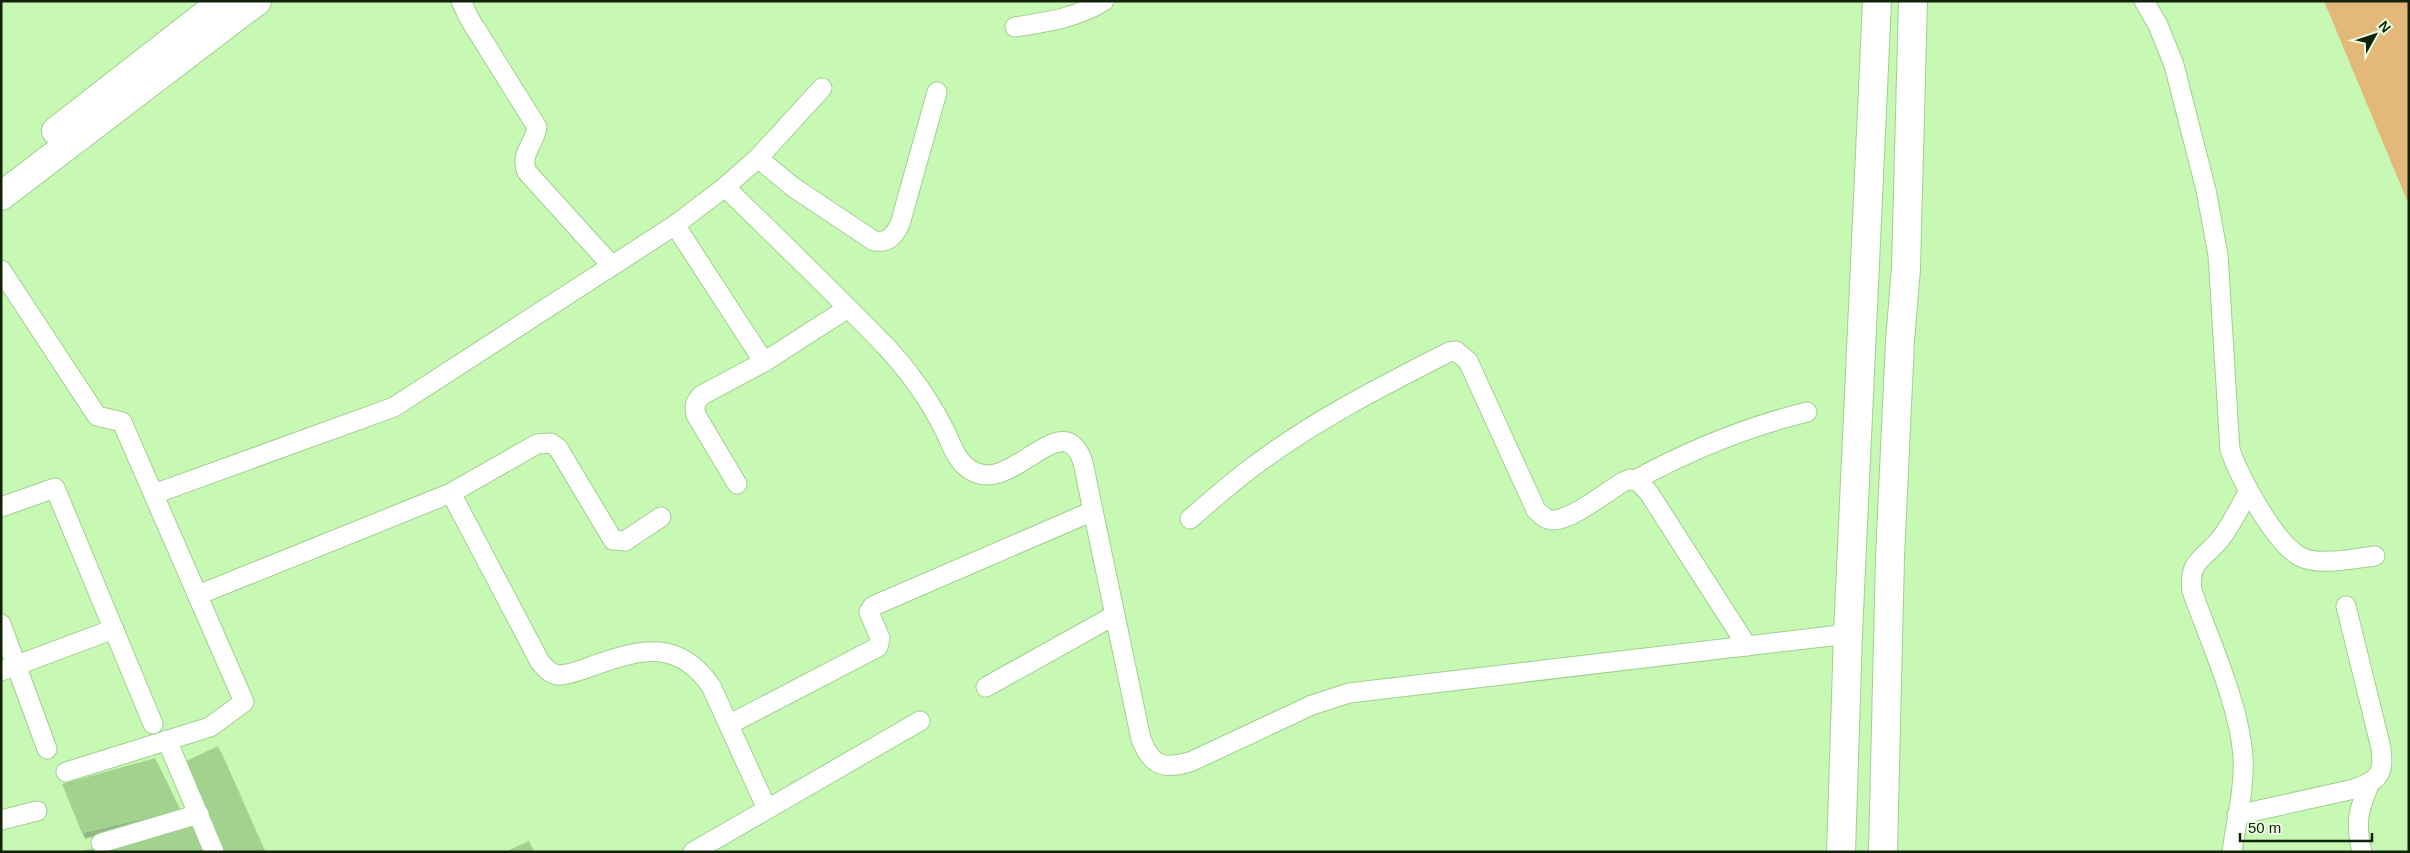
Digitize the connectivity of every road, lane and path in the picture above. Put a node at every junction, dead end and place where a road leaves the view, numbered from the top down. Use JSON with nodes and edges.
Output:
{"nodes":[{"id":1,"x":223,"y":1,"type":"edge"},
{"id":2,"x":257,"y":1,"type":"edge"},
{"id":3,"x":461,"y":1,"type":"edge"},
{"id":4,"x":1104,"y":1,"type":"edge"},
{"id":5,"x":1877,"y":1,"type":"edge"},
{"id":6,"x":1913,"y":1,"type":"edge"},
{"id":7,"x":2144,"y":1,"type":"edge"},
{"id":8,"x":1015,"y":27,"type":"dead end"},
{"id":9,"x":822,"y":88,"type":"dead end"},
{"id":10,"x":937,"y":92,"type":"dead end"},
{"id":11,"x":758,"y":158,"type":"junction"},
{"id":12,"x":1,"y":174,"type":"edge"},
{"id":13,"x":725,"y":187,"type":"junction"},
{"id":14,"x":1,"y":196,"type":"edge"},
{"id":15,"x":674,"y":225,"type":"junction"},
{"id":16,"x":1865,"y":262,"type":"junction"},
{"id":17,"x":612,"y":266,"type":"junction"},
{"id":18,"x":1906,"y":268,"type":"junction"},
{"id":19,"x":1,"y":270,"type":"edge"},
{"id":20,"x":848,"y":308,"type":"junction"},
{"id":21,"x":764,"y":362,"type":"junction"},
{"id":22,"x":1807,"y":412,"type":"dead end"},
{"id":23,"x":1635,"y":480,"type":"junction"},
{"id":24,"x":737,"y":484,"type":"dead end"},
{"id":25,"x":2249,"y":491,"type":"junction"},
{"id":26,"x":451,"y":493,"type":"junction"},
{"id":27,"x":154,"y":494,"type":"junction"},
{"id":28,"x":1,"y":507,"type":"edge"},
{"id":29,"x":1093,"y":511,"type":"junction"},
{"id":30,"x":661,"y":517,"type":"dead end"},
{"id":31,"x":1190,"y":519,"type":"dead end"},
{"id":32,"x":2375,"y":556,"type":"dead end"},
{"id":33,"x":198,"y":595,"type":"junction"},
{"id":34,"x":2346,"y":606,"type":"dead end"},
{"id":35,"x":1115,"y":615,"type":"junction"},
{"id":36,"x":1,"y":624,"type":"edge"},
{"id":37,"x":114,"y":629,"type":"junction"},
{"id":38,"x":1848,"y":634,"type":"junction"},
{"id":39,"x":1747,"y":646,"type":"junction"},
{"id":40,"x":9,"y":669,"type":"edge"},
{"id":41,"x":986,"y":687,"type":"dead end"},
{"id":42,"x":920,"y":722,"type":"dead end"},
{"id":43,"x":153,"y":724,"type":"dead end"},
{"id":44,"x":730,"y":724,"type":"junction"},
{"id":45,"x":167,"y":740,"type":"junction"},
{"id":46,"x":48,"y":749,"type":"dead end"},
{"id":47,"x":66,"y":772,"type":"dead end"},
{"id":48,"x":2370,"y":783,"type":"junction"},
{"id":49,"x":767,"y":809,"type":"junction"},
{"id":50,"x":37,"y":811,"type":"dead end"},
{"id":51,"x":199,"y":814,"type":"junction"},
{"id":52,"x":2237,"y":815,"type":"junction"},
{"id":53,"x":1,"y":820,"type":"edge"},
{"id":54,"x":100,"y":844,"type":"dead end"},
{"id":55,"x":214,"y":852,"type":"edge"},
{"id":56,"x":693,"y":852,"type":"edge"},
{"id":57,"x":1841,"y":852,"type":"edge"},
{"id":58,"x":1883,"y":852,"type":"edge"},
{"id":59,"x":2232,"y":852,"type":"edge"},
{"id":60,"x":2362,"y":852,"type":"edge"}],
"edges":[{"from":1,"to":12,"type":"highway"},
{"from":2,"to":14,"type":"highway"},
{"from":3,"to":17,"type":"street"},
{"from":4,"to":8,"type":"street"},
{"from":5,"to":16,"type":"highway"},
{"from":6,"to":18,"type":"highway"},
{"from":7,"to":25,"type":"street"},
{"from":9,"to":11,"type":"street"},
{"from":10,"to":11,"type":"street"},
{"from":11,"to":13,"type":"street"},
{"from":13,"to":15,"type":"street"},
{"from":13,"to":20,"type":"street"},
{"from":15,"to":17,"type":"street"},
{"from":15,"to":21,"type":"street"},
{"from":16,"to":18,"type":"highway"},
{"from":16,"to":38,"type":"highway"},
{"from":17,"to":27,"type":"street"},
{"from":18,"to":58,"type":"highway"},
{"from":19,"to":27,"type":"street"},
{"from":20,"to":21,"type":"street"},
{"from":20,"to":29,"type":"street"},
{"from":21,"to":24,"type":"street"},
{"from":22,"to":23,"type":"street"},
{"from":23,"to":31,"type":"street"},
{"from":23,"to":39,"type":"street"},
{"from":25,"to":32,"type":"street"},
{"from":25,"to":52,"type":"street"},
{"from":26,"to":30,"type":"street"},
{"from":26,"to":33,"type":"street"},
{"from":26,"to":44,"type":"street"},
{"from":27,"to":33,"type":"street"},
{"from":28,"to":37,"type":"street"},
{"from":29,"to":35,"type":"street"},
{"from":29,"to":44,"type":"street"},
{"from":33,"to":45,"type":"street"},
{"from":34,"to":48,"type":"street"},
{"from":35,"to":39,"type":"street"},
{"from":35,"to":41,"type":"street"},
{"from":36,"to":40,"type":"street"},
{"from":37,"to":40,"type":"street"},
{"from":37,"to":43,"type":"street"},
{"from":38,"to":39,"type":"street"},
{"from":38,"to":57,"type":"highway"},
{"from":40,"to":46,"type":"street"},
{"from":42,"to":49,"type":"street"},
{"from":44,"to":49,"type":"street"},
{"from":45,"to":47,"type":"street"},
{"from":45,"to":51,"type":"street"},
{"from":48,"to":52,"type":"street"},
{"from":48,"to":60,"type":"street"},
{"from":49,"to":56,"type":"street"},
{"from":50,"to":53,"type":"street"},
{"from":51,"to":54,"type":"street"},
{"from":51,"to":55,"type":"street"},
{"from":52,"to":59,"type":"street"}]}
